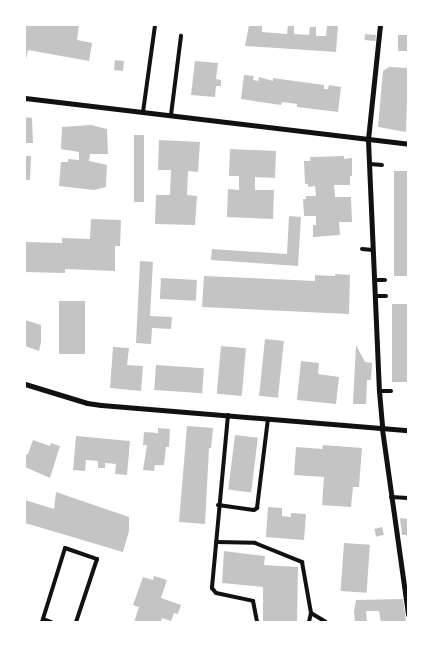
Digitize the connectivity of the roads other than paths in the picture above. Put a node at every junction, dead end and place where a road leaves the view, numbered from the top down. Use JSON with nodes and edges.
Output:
{"nodes":[{"id":1,"x":155,"y":25,"type":"edge"},
{"id":2,"x":380,"y":25,"type":"edge"},
{"id":3,"x":181,"y":36,"type":"dead end"},
{"id":4,"x":25,"y":98,"type":"edge"},
{"id":5,"x":143,"y":112,"type":"junction"},
{"id":6,"x":172,"y":115,"type":"junction"},
{"id":7,"x":368,"y":140,"type":"junction"},
{"id":8,"x":408,"y":144,"type":"edge"},
{"id":9,"x":370,"y":164,"type":"junction"},
{"id":10,"x":382,"y":165,"type":"dead end"},
{"id":11,"x":362,"y":249,"type":"dead end"},
{"id":12,"x":374,"y":250,"type":"junction"},
{"id":13,"x":375,"y":280,"type":"junction"},
{"id":14,"x":385,"y":280,"type":"dead end"},
{"id":15,"x":375,"y":296,"type":"junction"},
{"id":16,"x":386,"y":296,"type":"dead end"},
{"id":17,"x":25,"y":384,"type":"edge"},
{"id":18,"x":392,"y":390,"type":"dead end"},
{"id":19,"x":379,"y":391,"type":"junction"},
{"id":20,"x":228,"y":415,"type":"junction"},
{"id":21,"x":268,"y":419,"type":"junction"},
{"id":22,"x":382,"y":429,"type":"junction"},
{"id":23,"x":408,"y":430,"type":"edge"},
{"id":24,"x":391,"y":497,"type":"junction"},
{"id":25,"x":408,"y":498,"type":"edge"},
{"id":26,"x":218,"y":505,"type":"junction"},
{"id":27,"x":216,"y":542,"type":"junction"},
{"id":28,"x":311,"y":612,"type":"junction"},
{"id":29,"x":408,"y":614,"type":"edge"},
{"id":30,"x":42,"y":621,"type":"edge"},
{"id":31,"x":51,"y":622,"type":"edge"},
{"id":32,"x":76,"y":622,"type":"edge"},
{"id":33,"x":257,"y":622,"type":"edge"},
{"id":34,"x":309,"y":622,"type":"edge"},
{"id":35,"x":326,"y":622,"type":"edge"}],
"edges":[{"from":1,"to":5,"type":"lane"},
{"from":2,"to":7,"type":"street"},
{"from":3,"to":6,"type":"lane"},
{"from":4,"to":5,"type":"street"},
{"from":5,"to":6,"type":"street"},
{"from":6,"to":7,"type":"street"},
{"from":7,"to":8,"type":"street"},
{"from":7,"to":9,"type":"street"},
{"from":9,"to":10,"type":"lane"},
{"from":9,"to":12,"type":"street"},
{"from":11,"to":12,"type":"lane"},
{"from":12,"to":13,"type":"street"},
{"from":13,"to":14,"type":"lane"},
{"from":13,"to":15,"type":"street"},
{"from":15,"to":16,"type":"lane"},
{"from":15,"to":19,"type":"street"},
{"from":17,"to":20,"type":"street"},
{"from":18,"to":19,"type":"lane"},
{"from":19,"to":22,"type":"street"},
{"from":20,"to":21,"type":"street"},
{"from":20,"to":26,"type":"lane"},
{"from":21,"to":22,"type":"street"},
{"from":21,"to":26,"type":"lane"},
{"from":22,"to":23,"type":"street"},
{"from":22,"to":24,"type":"street"},
{"from":24,"to":25,"type":"lane"},
{"from":24,"to":29,"type":"street"},
{"from":26,"to":27,"type":"lane"},
{"from":27,"to":28,"type":"lane"},
{"from":27,"to":33,"type":"lane"},
{"from":28,"to":34,"type":"lane"},
{"from":28,"to":35,"type":"lane"},
{"from":30,"to":31,"type":"lane"},
{"from":30,"to":32,"type":"lane"}]}
